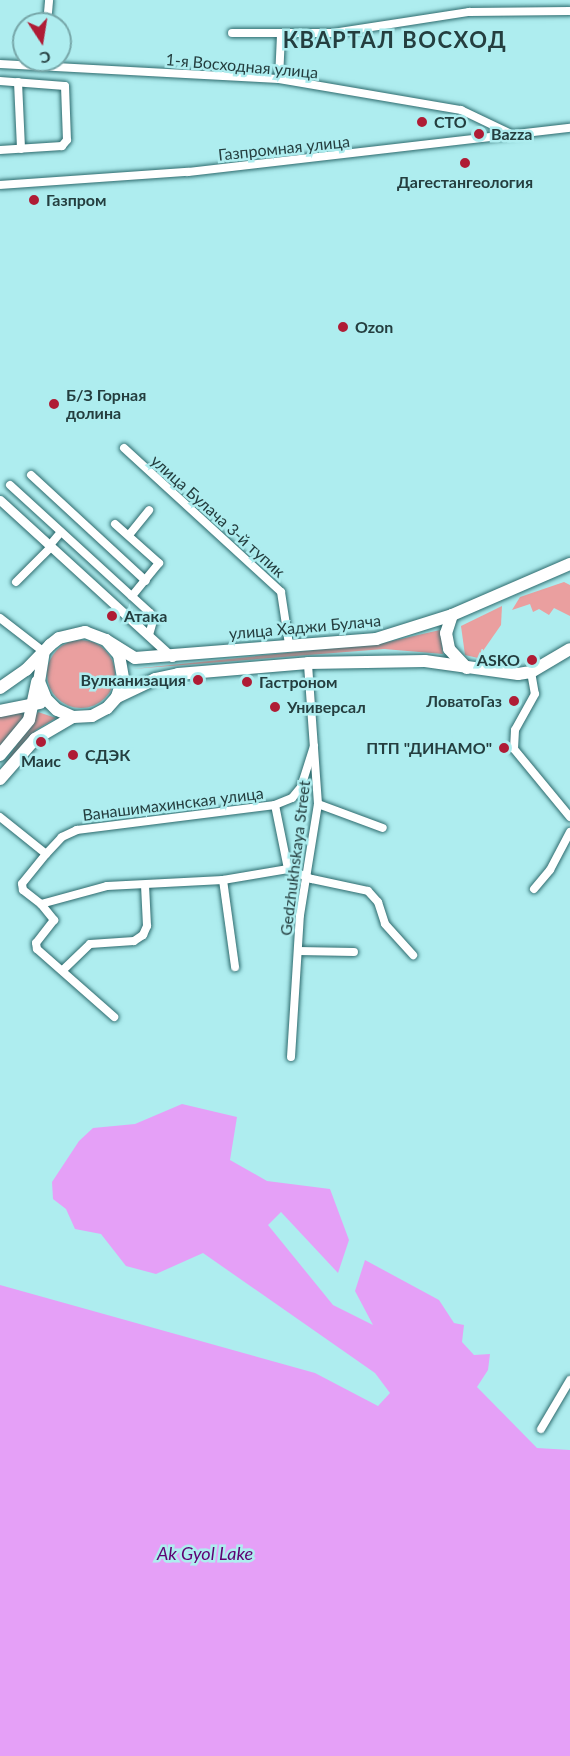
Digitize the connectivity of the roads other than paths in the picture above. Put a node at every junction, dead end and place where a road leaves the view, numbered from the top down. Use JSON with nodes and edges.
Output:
{"nodes":[{"id":1,"x":570,"y":11,"type":"edge"},
{"id":2,"x":232,"y":33,"type":"dead end"},
{"id":3,"x":281,"y":35,"type":"junction"},
{"id":4,"x":0,"y":64,"type":"edge"},
{"id":5,"x":279,"y":79,"type":"junction"},
{"id":6,"x":0,"y":81,"type":"edge"},
{"id":7,"x":18,"y":82,"type":"junction"},
{"id":8,"x":570,"y":128,"type":"edge"},
{"id":9,"x":511,"y":134,"type":"junction"},
{"id":10,"x":21,"y":149,"type":"junction"},
{"id":11,"x":0,"y":150,"type":"edge"},
{"id":12,"x":0,"y":185,"type":"edge"},
{"id":13,"x":124,"y":448,"type":"dead end"},
{"id":14,"x":31,"y":475,"type":"dead end"},
{"id":15,"x":10,"y":485,"type":"dead end"},
{"id":16,"x":0,"y":500,"type":"edge"},
{"id":17,"x":149,"y":510,"type":"dead end"},
{"id":18,"x":116,"y":524,"type":"dead end"},
{"id":19,"x":61,"y":532,"type":"junction"},
{"id":20,"x":129,"y":535,"type":"junction"},
{"id":21,"x":51,"y":546,"type":"junction"},
{"id":22,"x":570,"y":564,"type":"edge"},
{"id":23,"x":548,"y":576,"type":"junction"},
{"id":24,"x":570,"y":577,"type":"edge"},
{"id":25,"x":146,"y":581,"type":"junction"},
{"id":26,"x":16,"y":582,"type":"dead end"},
{"id":27,"x":132,"y":596,"type":"junction"},
{"id":28,"x":452,"y":615,"type":"junction"},
{"id":29,"x":0,"y":618,"type":"edge"},
{"id":30,"x":149,"y":635,"type":"junction"},
{"id":31,"x":106,"y":640,"type":"junction"},
{"id":32,"x":289,"y":644,"type":"junction"},
{"id":33,"x":570,"y":649,"type":"edge"},
{"id":34,"x":44,"y":652,"type":"junction"},
{"id":35,"x":172,"y":657,"type":"junction"},
{"id":36,"x":308,"y":663,"type":"junction"},
{"id":37,"x":467,"y":668,"type":"junction"},
{"id":38,"x":38,"y":672,"type":"junction"},
{"id":39,"x":531,"y":672,"type":"junction"},
{"id":40,"x":0,"y":688,"type":"edge"},
{"id":41,"x":117,"y":697,"type":"junction"},
{"id":42,"x":34,"y":703,"type":"junction"},
{"id":43,"x":50,"y":704,"type":"junction"},
{"id":44,"x":0,"y":711,"type":"edge"},
{"id":45,"x":73,"y":717,"type":"junction"},
{"id":46,"x":314,"y":746,"type":"junction"},
{"id":47,"x":0,"y":755,"type":"edge"},
{"id":48,"x":0,"y":779,"type":"edge"},
{"id":49,"x":318,"y":804,"type":"junction"},
{"id":50,"x":275,"y":805,"type":"junction"},
{"id":51,"x":0,"y":817,"type":"edge"},
{"id":52,"x":570,"y":817,"type":"edge"},
{"id":53,"x":383,"y":828,"type":"dead end"},
{"id":54,"x":570,"y":832,"type":"edge"},
{"id":55,"x":46,"y":854,"type":"junction"},
{"id":56,"x":288,"y":869,"type":"junction"},
{"id":57,"x":304,"y":877,"type":"junction"},
{"id":58,"x":223,"y":880,"type":"junction"},
{"id":59,"x":145,"y":885,"type":"junction"},
{"id":60,"x":534,"y":890,"type":"dead end"},
{"id":61,"x":41,"y":904,"type":"junction"},
{"id":62,"x":298,"y":951,"type":"junction"},
{"id":63,"x":354,"y":951,"type":"dead end"},
{"id":64,"x":413,"y":955,"type":"dead end"},
{"id":65,"x":235,"y":967,"type":"dead end"},
{"id":66,"x":63,"y":970,"type":"junction"},
{"id":67,"x":114,"y":1017,"type":"dead end"},
{"id":68,"x":291,"y":1057,"type":"dead end"},
{"id":69,"x":570,"y":1380,"type":"edge"},
{"id":70,"x":541,"y":1429,"type":"dead end"}],
"edges":[{"from":1,"to":3,"type":"street"},
{"from":2,"to":3,"type":"street"},
{"from":3,"to":5,"type":"street"},
{"from":4,"to":5,"type":"street","name":"1-я Восходная улица"},
{"from":5,"to":9,"type":"street","name":"1-я Восходная улица"},
{"from":6,"to":7,"type":"street"},
{"from":7,"to":10,"type":"street"},
{"from":7,"to":10,"type":"street"},
{"from":8,"to":9,"type":"street","name":"Газпромная улица"},
{"from":9,"to":12,"type":"street","name":"Газпромная улица"},
{"from":10,"to":11,"type":"street"},
{"from":13,"to":32,"type":"street","name":"улица Булача 3-й тупик"},
{"from":14,"to":25,"type":"street"},
{"from":15,"to":19,"type":"street"},
{"from":16,"to":21,"type":"street"},
{"from":17,"to":20,"type":"street"},
{"from":18,"to":20,"type":"street"},
{"from":19,"to":21,"type":"street"},
{"from":19,"to":27,"type":"street"},
{"from":20,"to":25,"type":"street"},
{"from":21,"to":26,"type":"street"},
{"from":21,"to":30,"type":"street"},
{"from":22,"to":23,"type":"main road","name":"улица Хаджи Булача"},
{"from":23,"to":24,"type":"main road"},
{"from":23,"to":28,"type":"main road","name":"улица Хаджи Булача"},
{"from":25,"to":27,"type":"street"},
{"from":27,"to":30,"type":"street"},
{"from":28,"to":32,"type":"main road","name":"улица Хаджи Булача"},
{"from":28,"to":37,"type":"main road"},
{"from":29,"to":34,"type":"street"},
{"from":30,"to":35,"type":"street"},
{"from":31,"to":34,"type":"main road"},
{"from":31,"to":35,"type":"main road","name":"улица Хаджи Булача"},
{"from":31,"to":41,"type":"main road"},
{"from":32,"to":35,"type":"main road","name":"улица Хаджи Булача"},
{"from":33,"to":39,"type":"main road"},
{"from":34,"to":38,"type":"main road"},
{"from":34,"to":40,"type":"main road"},
{"from":36,"to":37,"type":"main road"},
{"from":36,"to":41,"type":"main road"},
{"from":36,"to":46,"type":"street","name":"Gedzhukhskaya Street"},
{"from":37,"to":39,"type":"main road"},
{"from":38,"to":42,"type":"main road"},
{"from":38,"to":43,"type":"main road"},
{"from":39,"to":52,"type":"street"},
{"from":41,"to":45,"type":"main road"},
{"from":42,"to":43,"type":"main road"},
{"from":42,"to":44,"type":"main road"},
{"from":42,"to":47,"type":"main road"},
{"from":43,"to":45,"type":"main road"},
{"from":45,"to":48,"type":"main road"},
{"from":46,"to":49,"type":"street","name":"Gedzhukhskaya Street"},
{"from":46,"to":50,"type":"street","name":"Ванашимахинская улица"},
{"from":49,"to":53,"type":"street"},
{"from":49,"to":57,"type":"street","name":"Gedzhukhskaya Street"},
{"from":50,"to":55,"type":"street","name":"Ванашимахинская улица"},
{"from":50,"to":56,"type":"street"},
{"from":51,"to":55,"type":"street"},
{"from":54,"to":60,"type":"street"},
{"from":55,"to":61,"type":"street","name":"Ванашимахинская улица"},
{"from":56,"to":57,"type":"street"},
{"from":56,"to":58,"type":"street"},
{"from":57,"to":62,"type":"street","name":"Gedzhukhskaya Street"},
{"from":57,"to":64,"type":"street"},
{"from":58,"to":59,"type":"street"},
{"from":58,"to":65,"type":"street"},
{"from":59,"to":61,"type":"street"},
{"from":59,"to":66,"type":"street"},
{"from":61,"to":66,"type":"street"},
{"from":62,"to":63,"type":"street"},
{"from":62,"to":68,"type":"street","name":"Gedzhukhskaya Street"},
{"from":66,"to":67,"type":"street"},
{"from":69,"to":70,"type":"street"}]}
